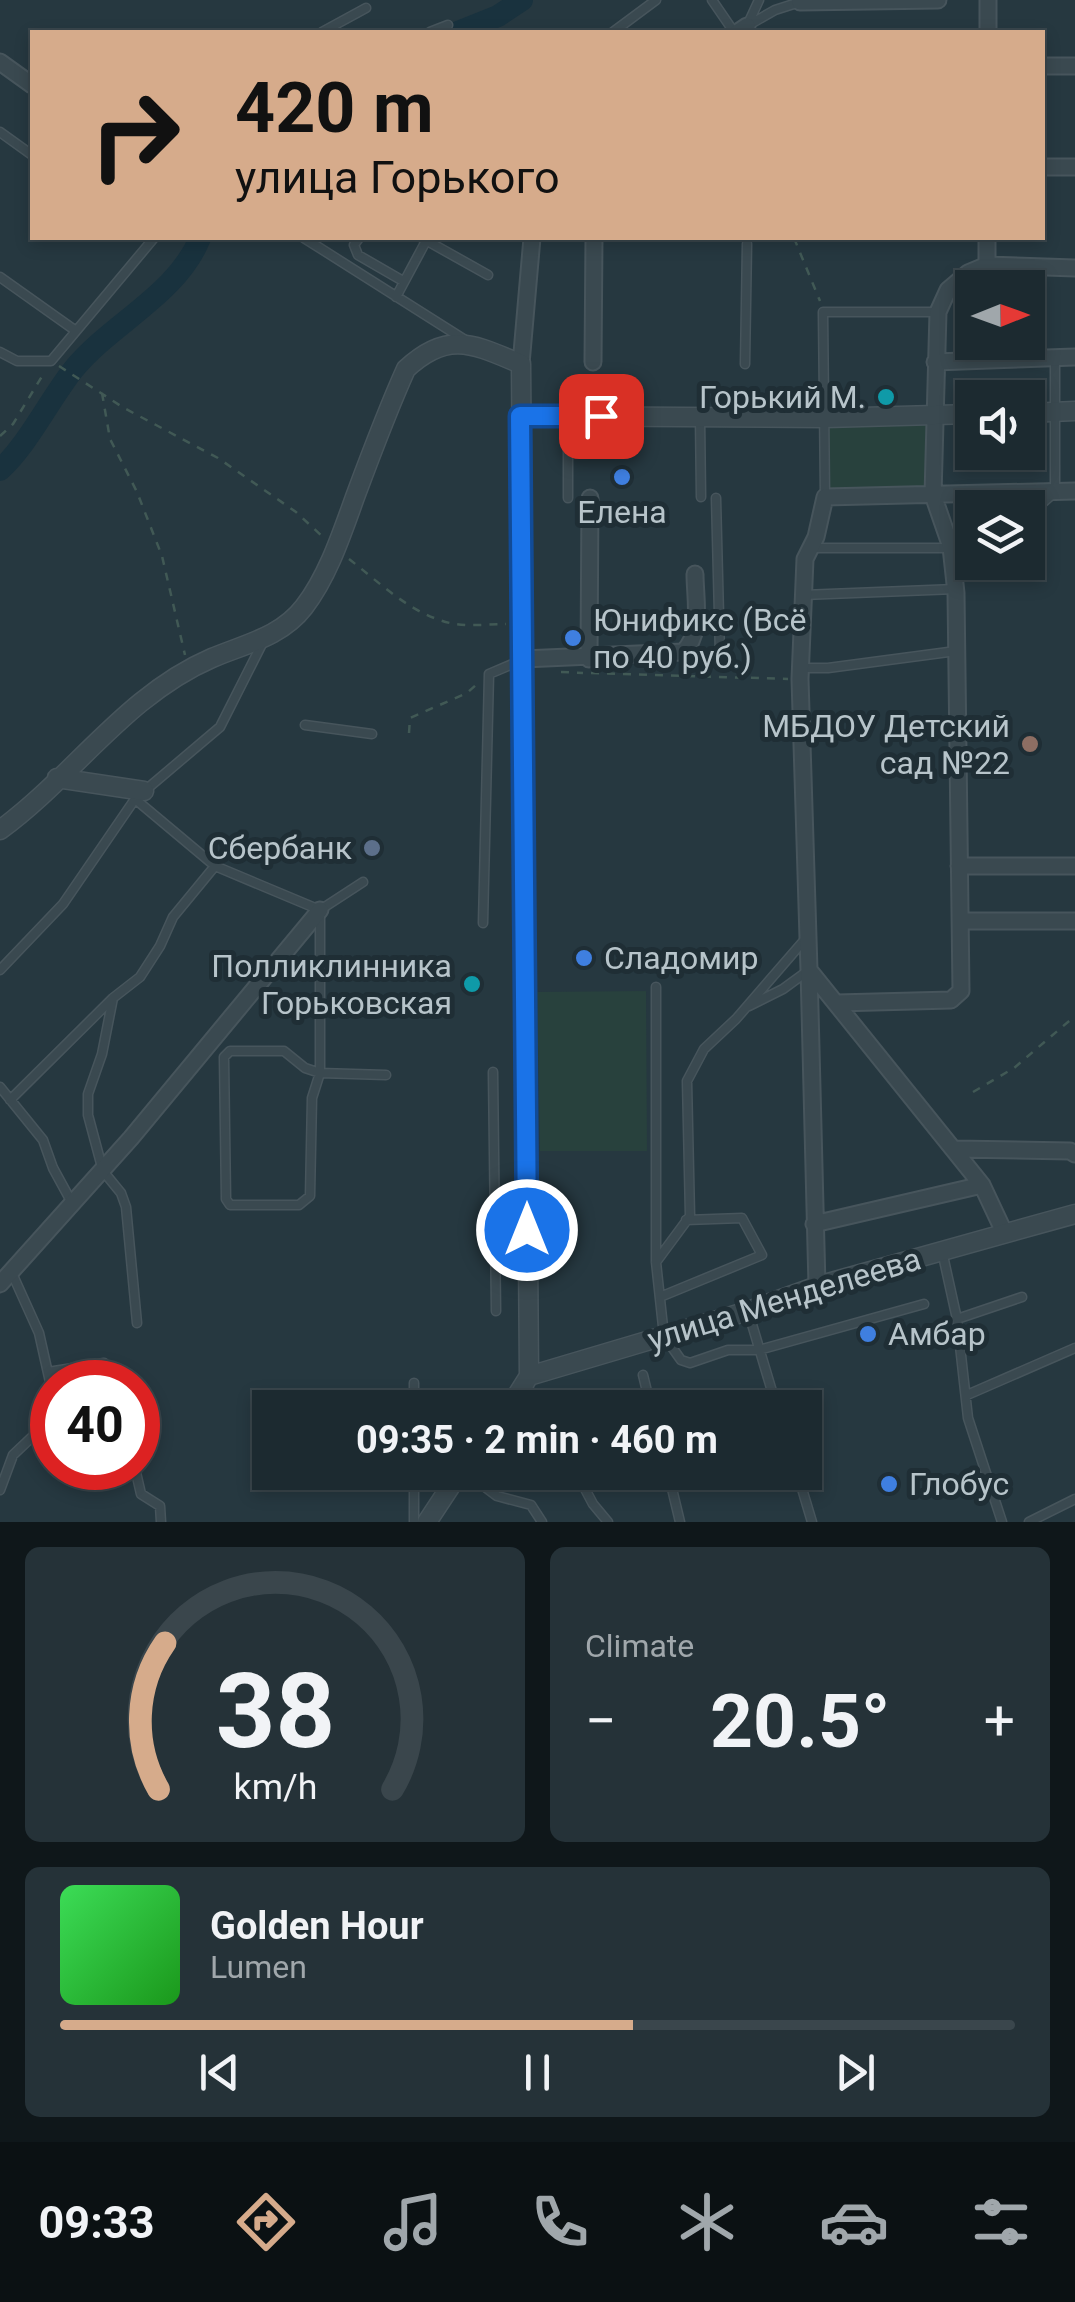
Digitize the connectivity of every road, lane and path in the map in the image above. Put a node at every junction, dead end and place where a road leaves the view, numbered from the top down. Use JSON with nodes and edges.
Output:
{"nodes":[{"id":1,"x":656,"y":0,"type":"edge"},
{"id":2,"x":712,"y":0,"type":"edge"},
{"id":3,"x":759,"y":0,"type":"edge"},
{"id":4,"x":938,"y":0,"type":"edge"},
{"id":5,"x":988,"y":0,"type":"edge"},
{"id":6,"x":800,"y":2,"type":"edge"},
{"id":7,"x":366,"y":8,"type":"dead end"},
{"id":8,"x":448,"y":25,"type":"dead end"},
{"id":9,"x":326,"y":30,"type":"edge"},
{"id":10,"x":435,"y":30,"type":"edge"},
{"id":11,"x":617,"y":30,"type":"edge"},
{"id":12,"x":740,"y":30,"type":"edge"},
{"id":13,"x":988,"y":30,"type":"edge"},
{"id":14,"x":0,"y":62,"type":"edge"},
{"id":15,"x":1045,"y":66,"type":"edge"},
{"id":16,"x":1075,"y":66,"type":"edge"},
{"id":17,"x":30,"y":84,"type":"edge"},
{"id":18,"x":0,"y":132,"type":"edge"},
{"id":19,"x":30,"y":154,"type":"edge"},
{"id":20,"x":1075,"y":167,"type":"edge"},
{"id":21,"x":1045,"y":168,"type":"edge"},
{"id":22,"x":152,"y":240,"type":"edge"},
{"id":23,"x":307,"y":240,"type":"edge"},
{"id":24,"x":358,"y":240,"type":"edge"},
{"id":25,"x":424,"y":240,"type":"edge"},
{"id":26,"x":426,"y":240,"type":"edge"},
{"id":27,"x":532,"y":240,"type":"edge"},
{"id":28,"x":594,"y":240,"type":"edge"},
{"id":29,"x":795,"y":240,"type":"edge"},
{"id":30,"x":988,"y":240,"type":"edge"},
{"id":31,"x":746,"y":244,"type":"dead end"},
{"id":32,"x":987,"y":265,"type":"junction"},
{"id":33,"x":1075,"y":268,"type":"edge"},
{"id":34,"x":488,"y":275,"type":"dead end"},
{"id":35,"x":0,"y":277,"type":"edge"},
{"id":36,"x":403,"y":282,"type":"junction"},
{"id":37,"x":396,"y":298,"type":"junction"},
{"id":38,"x":823,"y":312,"type":"junction"},
{"id":39,"x":938,"y":312,"type":"junction"},
{"id":40,"x":76,"y":331,"type":"junction"},
{"id":41,"x":470,"y":344,"type":"junction"},
{"id":42,"x":0,"y":352,"type":"edge"},
{"id":43,"x":1075,"y":357,"type":"edge"},
{"id":44,"x":1055,"y":358,"type":"junction"},
{"id":45,"x":51,"y":361,"type":"junction"},
{"id":46,"x":593,"y":362,"type":"dead end"},
{"id":47,"x":935,"y":362,"type":"junction"},
{"id":48,"x":520,"y":364,"type":"junction"},
{"id":49,"x":744,"y":364,"type":"dead end"},
{"id":50,"x":102,"y":392,"type":"junction"},
{"id":51,"x":1045,"y":412,"type":"edge"},
{"id":52,"x":1055,"y":412,"type":"junction"},
{"id":53,"x":1075,"y":412,"type":"edge"},
{"id":54,"x":955,"y":414,"type":"edge"},
{"id":55,"x":933,"y":415,"type":"junction"},
{"id":56,"x":520,"y":416,"type":"junction"},
{"id":57,"x":568,"y":416,"type":"junction"},
{"id":58,"x":700,"y":416,"type":"junction"},
{"id":59,"x":825,"y":418,"type":"junction"},
{"id":60,"x":0,"y":436,"type":"edge"},
{"id":61,"x":1075,"y":491,"type":"edge"},
{"id":62,"x":1055,"y":492,"type":"junction"},
{"id":63,"x":934,"y":495,"type":"junction"},
{"id":64,"x":825,"y":497,"type":"junction"},
{"id":65,"x":568,"y":498,"type":"dead end"},
{"id":66,"x":590,"y":498,"type":"dead end"},
{"id":67,"x":701,"y":498,"type":"dead end"},
{"id":68,"x":716,"y":498,"type":"dead end"},
{"id":69,"x":1045,"y":501,"type":"edge"},
{"id":70,"x":951,"y":547,"type":"junction"},
{"id":71,"x":955,"y":547,"type":"edge"},
{"id":72,"x":810,"y":548,"type":"junction"},
{"id":73,"x":336,"y":549,"type":"junction"},
{"id":74,"x":695,"y":574,"type":"dead end"},
{"id":75,"x":956,"y":589,"type":"junction"},
{"id":76,"x":803,"y":596,"type":"junction"},
{"id":77,"x":523,"y":624,"type":"junction"},
{"id":78,"x":264,"y":639,"type":"junction"},
{"id":79,"x":956,"y":651,"type":"junction"},
{"id":80,"x":720,"y":655,"type":"dead end"},
{"id":81,"x":589,"y":658,"type":"junction"},
{"id":82,"x":523,"y":659,"type":"junction"},
{"id":83,"x":188,"y":672,"type":"junction"},
{"id":84,"x":562,"y":672,"type":"dead end"},
{"id":85,"x":800,"y":673,"type":"junction"},
{"id":86,"x":489,"y":674,"type":"junction"},
{"id":87,"x":305,"y":724,"type":"dead end"},
{"id":88,"x":409,"y":732,"type":"dead end"},
{"id":89,"x":372,"y":734,"type":"dead end"},
{"id":90,"x":57,"y":778,"type":"junction"},
{"id":91,"x":139,"y":795,"type":"junction"},
{"id":92,"x":0,"y":830,"type":"edge"},
{"id":93,"x":215,"y":866,"type":"junction"},
{"id":94,"x":959,"y":866,"type":"junction"},
{"id":95,"x":1075,"y":866,"type":"edge"},
{"id":96,"x":363,"y":882,"type":"dead end"},
{"id":97,"x":320,"y":910,"type":"junction"},
{"id":98,"x":961,"y":921,"type":"junction"},
{"id":99,"x":1075,"y":921,"type":"edge"},
{"id":100,"x":483,"y":923,"type":"dead end"},
{"id":101,"x":808,"y":935,"type":"junction"},
{"id":102,"x":0,"y":970,"type":"edge"},
{"id":103,"x":809,"y":970,"type":"junction"},
{"id":104,"x":656,"y":987,"type":"dead end"},
{"id":105,"x":113,"y":998,"type":"junction"},
{"id":106,"x":836,"y":1002,"type":"junction"},
{"id":107,"x":745,"y":1008,"type":"junction"},
{"id":108,"x":1075,"y":1016,"type":"edge"},
{"id":109,"x":493,"y":1072,"type":"dead end"},
{"id":110,"x":320,"y":1073,"type":"junction"},
{"id":111,"x":386,"y":1075,"type":"dead end"},
{"id":112,"x":0,"y":1088,"type":"edge"},
{"id":113,"x":973,"y":1092,"type":"dead end"},
{"id":114,"x":10,"y":1100,"type":"junction"},
{"id":115,"x":956,"y":1150,"type":"junction"},
{"id":116,"x":1075,"y":1154,"type":"edge"},
{"id":117,"x":103,"y":1171,"type":"junction"},
{"id":118,"x":982,"y":1185,"type":"junction"},
{"id":119,"x":74,"y":1205,"type":"junction"},
{"id":120,"x":1075,"y":1214,"type":"edge"},
{"id":121,"x":686,"y":1220,"type":"junction"},
{"id":122,"x":814,"y":1224,"type":"junction"},
{"id":123,"x":1005,"y":1234,"type":"junction"},
{"id":124,"x":942,"y":1251,"type":"junction"},
{"id":125,"x":656,"y":1262,"type":"junction"},
{"id":126,"x":6,"y":1277,"type":"edge"},
{"id":127,"x":817,"y":1286,"type":"junction"},
{"id":128,"x":660,"y":1297,"type":"junction"},
{"id":129,"x":1022,"y":1297,"type":"dead end"},
{"id":130,"x":924,"y":1304,"type":"dead end"},
{"id":131,"x":496,"y":1311,"type":"dead end"},
{"id":132,"x":748,"y":1311,"type":"junction"},
{"id":133,"x":957,"y":1319,"type":"junction"},
{"id":134,"x":137,"y":1323,"type":"dead end"},
{"id":135,"x":664,"y":1336,"type":"junction"},
{"id":136,"x":1075,"y":1348,"type":"edge"},
{"id":137,"x":760,"y":1350,"type":"junction"},
{"id":138,"x":45,"y":1360,"type":"edge"},
{"id":139,"x":643,"y":1375,"type":"dead end"},
{"id":140,"x":527,"y":1379,"type":"junction"},
{"id":141,"x":414,"y":1383,"type":"dead end"},
{"id":142,"x":414,"y":1390,"type":"edge"},
{"id":143,"x":520,"y":1390,"type":"edge"},
{"id":144,"x":532,"y":1390,"type":"edge"},
{"id":145,"x":647,"y":1390,"type":"edge"},
{"id":146,"x":772,"y":1390,"type":"edge"},
{"id":147,"x":967,"y":1396,"type":"junction"},
{"id":148,"x":30,"y":1439,"type":"edge"},
{"id":149,"x":0,"y":1490,"type":"edge"},
{"id":150,"x":140,"y":1490,"type":"edge"},
{"id":151,"x":414,"y":1490,"type":"edge"},
{"id":152,"x":450,"y":1490,"type":"edge"},
{"id":153,"x":489,"y":1490,"type":"edge"},
{"id":154,"x":586,"y":1490,"type":"edge"},
{"id":155,"x":672,"y":1490,"type":"edge"},
{"id":156,"x":802,"y":1490,"type":"edge"},
{"id":157,"x":1075,"y":1499,"type":"edge"},
{"id":158,"x":161,"y":1522,"type":"edge"},
{"id":159,"x":414,"y":1522,"type":"edge"},
{"id":160,"x":428,"y":1522,"type":"edge"},
{"id":161,"x":542,"y":1522,"type":"edge"},
{"id":162,"x":608,"y":1522,"type":"edge"},
{"id":163,"x":680,"y":1522,"type":"edge"},
{"id":164,"x":812,"y":1522,"type":"edge"},
{"id":165,"x":1002,"y":1522,"type":"edge"},
{"id":166,"x":1029,"y":1522,"type":"edge"}],
"edges":[{"from":1,"to":11,"type":"lane"},
{"from":2,"to":12,"type":"lane"},
{"from":3,"to":12,"type":"lane"},
{"from":4,"to":6,"type":"street"},
{"from":5,"to":13,"type":"street"},
{"from":6,"to":12,"type":"lane"},
{"from":7,"to":9,"type":"lane"},
{"from":8,"to":10,"type":"lane"},
{"from":14,"to":17,"type":"street"},
{"from":15,"to":16,"type":"street"},
{"from":18,"to":19,"type":"lane"},
{"from":20,"to":21,"type":"street"},
{"from":22,"to":40,"type":"lane"},
{"from":23,"to":37,"type":"lane"},
{"from":24,"to":36,"type":"lane"},
{"from":25,"to":36,"type":"lane"},
{"from":26,"to":34,"type":"lane"},
{"from":27,"to":48,"type":"street"},
{"from":28,"to":46,"type":"street"},
{"from":29,"to":38,"type":"path"},
{"from":30,"to":32,"type":"street"},
{"from":31,"to":49,"type":"lane"},
{"from":32,"to":33,"type":"street"},
{"from":32,"to":39,"type":"street"},
{"from":35,"to":40,"type":"lane"},
{"from":36,"to":37,"type":"lane"},
{"from":37,"to":41,"type":"lane"},
{"from":38,"to":39,"type":"lane"},
{"from":38,"to":59,"type":"lane"},
{"from":39,"to":47,"type":"street"},
{"from":40,"to":45,"type":"lane"},
{"from":41,"to":48,"type":"street"},
{"from":41,"to":73,"type":"street"},
{"from":42,"to":45,"type":"lane"},
{"from":43,"to":44,"type":"street"},
{"from":44,"to":47,"type":"street"},
{"from":44,"to":52,"type":"lane"},
{"from":45,"to":50,"type":"path"},
{"from":45,"to":60,"type":"path"},
{"from":47,"to":55,"type":"street"},
{"from":48,"to":56,"type":"street"},
{"from":50,"to":73,"type":"path"},
{"from":50,"to":83,"type":"path"},
{"from":51,"to":52,"type":"street"},
{"from":52,"to":53,"type":"street"},
{"from":52,"to":62,"type":"lane"},
{"from":54,"to":55,"type":"street"},
{"from":55,"to":59,"type":"street"},
{"from":55,"to":63,"type":"street"},
{"from":56,"to":57,"type":"street"},
{"from":56,"to":77,"type":"street"},
{"from":57,"to":58,"type":"street"},
{"from":57,"to":65,"type":"lane"},
{"from":58,"to":59,"type":"street"},
{"from":58,"to":67,"type":"lane"},
{"from":59,"to":64,"type":"lane"},
{"from":61,"to":62,"type":"street"},
{"from":62,"to":63,"type":"street"},
{"from":62,"to":69,"type":"lane"},
{"from":63,"to":64,"type":"street"},
{"from":63,"to":70,"type":"street"},
{"from":64,"to":72,"type":"street"},
{"from":66,"to":81,"type":"street"},
{"from":68,"to":80,"type":"lane"},
{"from":70,"to":71,"type":"lane"},
{"from":70,"to":72,"type":"lane"},
{"from":70,"to":75,"type":"street"},
{"from":72,"to":76,"type":"street"},
{"from":73,"to":77,"type":"path"},
{"from":73,"to":78,"type":"street"},
{"from":74,"to":81,"type":"street"},
{"from":75,"to":76,"type":"lane"},
{"from":75,"to":79,"type":"street"},
{"from":76,"to":85,"type":"street"},
{"from":77,"to":82,"type":"street"},
{"from":78,"to":83,"type":"street"},
{"from":78,"to":91,"type":"lane"},
{"from":79,"to":85,"type":"lane"},
{"from":79,"to":94,"type":"street"},
{"from":81,"to":82,"type":"street"},
{"from":82,"to":86,"type":"lane"},
{"from":82,"to":140,"type":"street"},
{"from":83,"to":90,"type":"street"},
{"from":84,"to":85,"type":"path"},
{"from":85,"to":101,"type":"street"},
{"from":86,"to":88,"type":"path"},
{"from":86,"to":100,"type":"lane"},
{"from":87,"to":89,"type":"lane"},
{"from":90,"to":91,"type":"street"},
{"from":90,"to":92,"type":"street"},
{"from":91,"to":93,"type":"lane"},
{"from":91,"to":102,"type":"lane"},
{"from":93,"to":97,"type":"lane"},
{"from":93,"to":105,"type":"lane"},
{"from":94,"to":95,"type":"street"},
{"from":94,"to":98,"type":"street"},
{"from":96,"to":97,"type":"lane"},
{"from":97,"to":110,"type":"lane"},
{"from":97,"to":117,"type":"street"},
{"from":98,"to":99,"type":"street"},
{"from":98,"to":106,"type":"street"},
{"from":101,"to":103,"type":"street"},
{"from":101,"to":107,"type":"lane"},
{"from":103,"to":106,"type":"street"},
{"from":103,"to":107,"type":"lane"},
{"from":103,"to":122,"type":"street"},
{"from":104,"to":125,"type":"lane"},
{"from":105,"to":114,"type":"lane"},
{"from":105,"to":117,"type":"lane"},
{"from":106,"to":115,"type":"street"},
{"from":107,"to":121,"type":"lane"},
{"from":108,"to":113,"type":"path"},
{"from":109,"to":131,"type":"lane"},
{"from":110,"to":110,"type":"lane"},
{"from":110,"to":111,"type":"lane"},
{"from":112,"to":114,"type":"lane"},
{"from":114,"to":119,"type":"lane"},
{"from":115,"to":116,"type":"street"},
{"from":115,"to":118,"type":"street"},
{"from":117,"to":119,"type":"street"},
{"from":117,"to":134,"type":"lane"},
{"from":118,"to":122,"type":"street"},
{"from":118,"to":123,"type":"street"},
{"from":119,"to":126,"type":"street"},
{"from":120,"to":123,"type":"street","name":"улица Менделеева"},
{"from":121,"to":125,"type":"lane"},
{"from":121,"to":128,"type":"lane"},
{"from":122,"to":127,"type":"street"},
{"from":123,"to":124,"type":"street","name":"улица Менделеева"},
{"from":124,"to":127,"type":"street","name":"улица Менделеева"},
{"from":124,"to":133,"type":"lane"},
{"from":125,"to":128,"type":"lane"},
{"from":126,"to":138,"type":"lane"},
{"from":127,"to":132,"type":"street","name":"улица Менделеева"},
{"from":128,"to":135,"type":"lane"},
{"from":129,"to":133,"type":"lane"},
{"from":130,"to":137,"type":"lane"},
{"from":132,"to":135,"type":"street","name":"улица Менделеева"},
{"from":132,"to":137,"type":"lane"},
{"from":133,"to":147,"type":"lane"},
{"from":135,"to":137,"type":"lane"},
{"from":135,"to":140,"type":"street","name":"улица Менделеева"},
{"from":136,"to":147,"type":"lane"},
{"from":137,"to":146,"type":"lane"},
{"from":139,"to":145,"type":"lane"},
{"from":140,"to":143,"type":"street"},
{"from":140,"to":144,"type":"lane"},
{"from":141,"to":142,"type":"lane"},
{"from":147,"to":165,"type":"lane"},
{"from":148,"to":149,"type":"lane"},
{"from":150,"to":158,"type":"lane"},
{"from":151,"to":159,"type":"lane"},
{"from":152,"to":160,"type":"street"},
{"from":153,"to":161,"type":"lane"},
{"from":154,"to":162,"type":"lane"},
{"from":155,"to":163,"type":"lane"},
{"from":156,"to":164,"type":"lane"},
{"from":157,"to":166,"type":"lane"}]}
